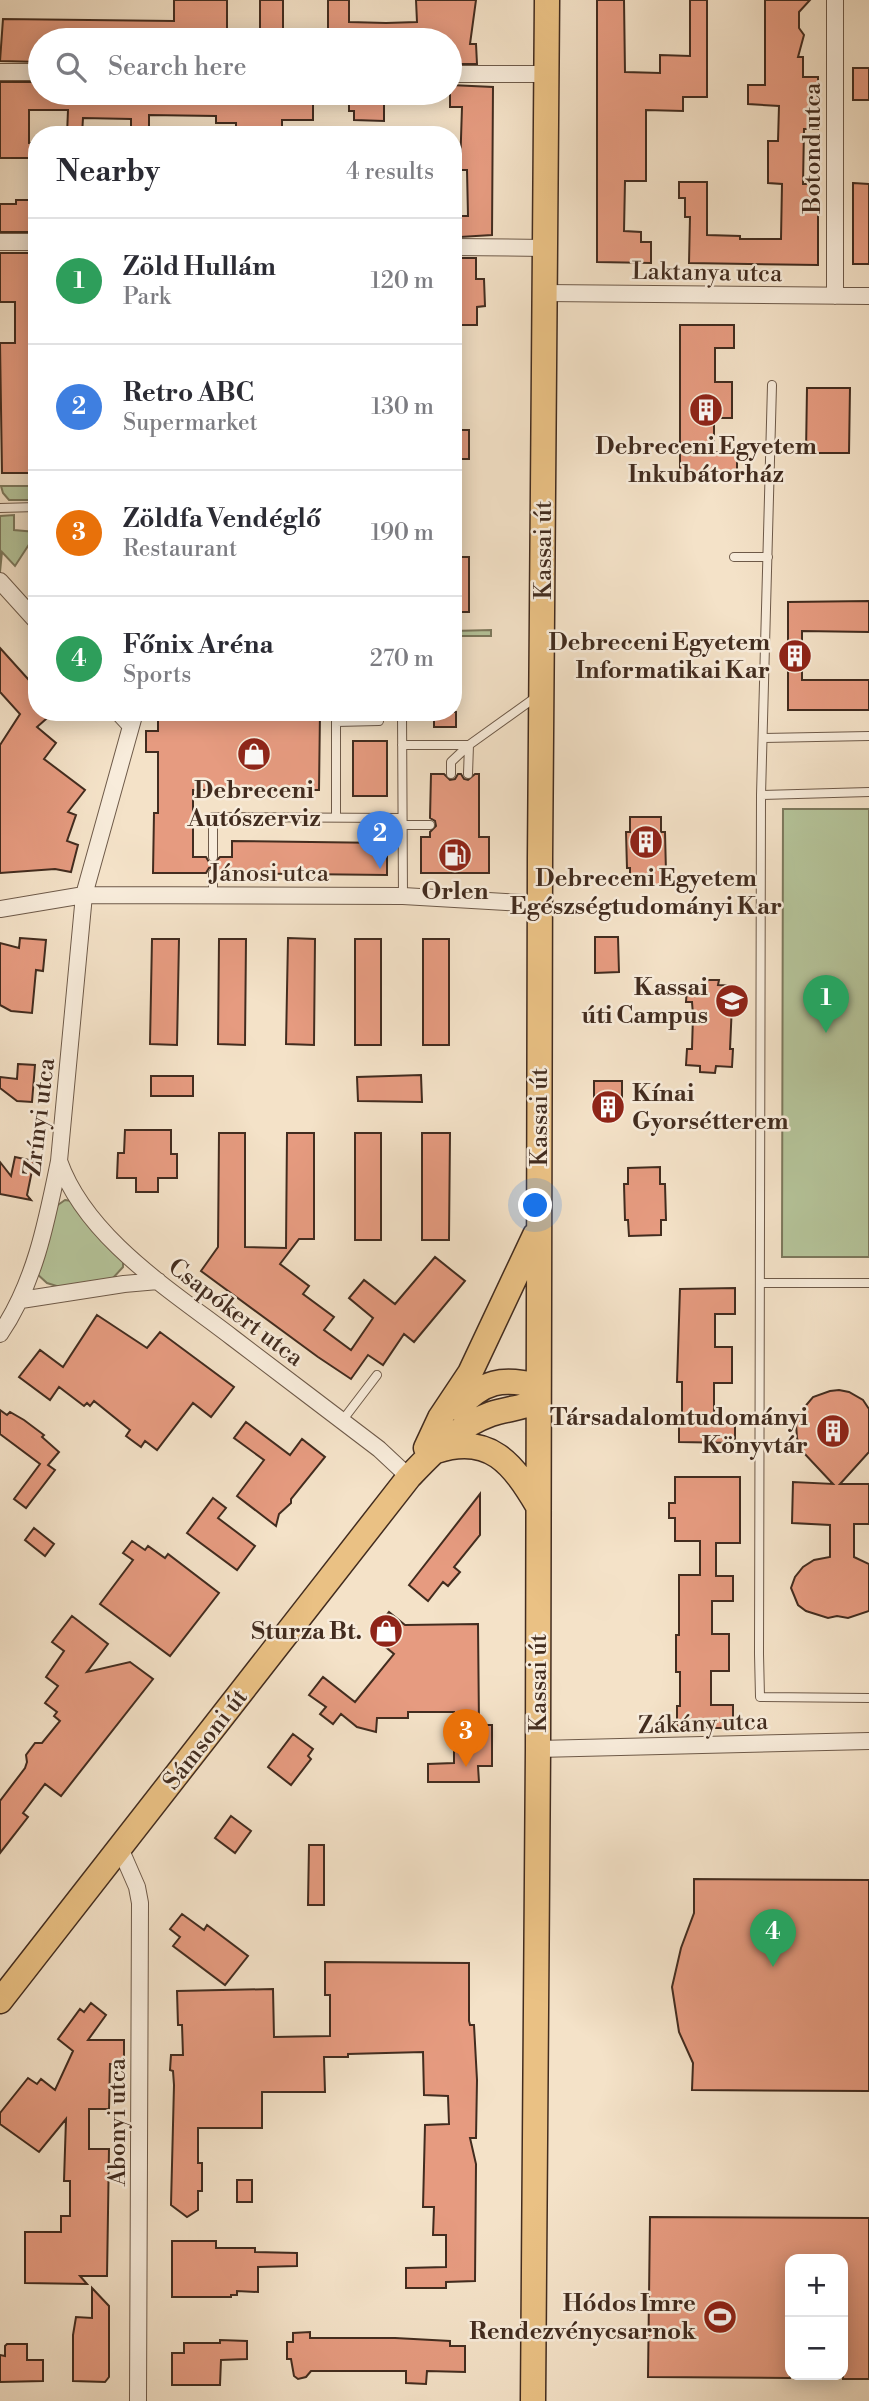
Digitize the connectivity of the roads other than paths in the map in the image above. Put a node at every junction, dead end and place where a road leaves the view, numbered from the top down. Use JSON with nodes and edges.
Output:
{"nodes":[{"id":1,"x":547,"y":0,"type":"edge"},
{"id":2,"x":835,"y":0,"type":"edge"},
{"id":3,"x":0,"y":72,"type":"edge"},
{"id":4,"x":28,"y":72,"type":"edge"},
{"id":5,"x":462,"y":74,"type":"edge"},
{"id":6,"x":547,"y":74,"type":"junction"},
{"id":7,"x":0,"y":242,"type":"edge"},
{"id":8,"x":28,"y":242,"type":"edge"},
{"id":9,"x":462,"y":247,"type":"edge"},
{"id":10,"x":545,"y":248,"type":"junction"},
{"id":11,"x":545,"y":293,"type":"junction"},
{"id":12,"x":835,"y":296,"type":"junction"},
{"id":13,"x":869,"y":296,"type":"edge"},
{"id":14,"x":772,"y":385,"type":"dead end"},
{"id":15,"x":28,"y":507,"type":"edge"},
{"id":16,"x":0,"y":508,"type":"edge"},
{"id":17,"x":734,"y":557,"type":"dead end"},
{"id":18,"x":768,"y":557,"type":"junction"},
{"id":19,"x":0,"y":581,"type":"edge"},
{"id":20,"x":28,"y":612,"type":"edge"},
{"id":21,"x":542,"y":693,"type":"junction"},
{"id":22,"x":132,"y":721,"type":"edge"},
{"id":23,"x":379,"y":721,"type":"dead end"},
{"id":24,"x":402,"y":721,"type":"edge"},
{"id":25,"x":869,"y":736,"type":"edge"},
{"id":26,"x":764,"y":738,"type":"junction"},
{"id":27,"x":469,"y":744,"type":"junction"},
{"id":28,"x":402,"y":745,"type":"junction"},
{"id":29,"x":451,"y":774,"type":"dead end"},
{"id":30,"x":468,"y":775,"type":"dead end"},
{"id":31,"x":869,"y":792,"type":"edge"},
{"id":32,"x":761,"y":795,"type":"junction"},
{"id":33,"x":336,"y":817,"type":"junction"},
{"id":34,"x":402,"y":821,"type":"junction"},
{"id":35,"x":430,"y":825,"type":"dead end"},
{"id":36,"x":213,"y":857,"type":"dead end"},
{"id":37,"x":213,"y":873,"type":"dead end"},
{"id":38,"x":84,"y":895,"type":"junction"},
{"id":39,"x":213,"y":896,"type":"junction"},
{"id":40,"x":403,"y":897,"type":"junction"},
{"id":41,"x":540,"y":904,"type":"junction"},
{"id":42,"x":0,"y":909,"type":"edge"},
{"id":43,"x":59,"y":1161,"type":"junction"},
{"id":44,"x":539,"y":1228,"type":"junction"},
{"id":45,"x":158,"y":1281,"type":"junction"},
{"id":46,"x":761,"y":1283,"type":"junction"},
{"id":47,"x":869,"y":1283,"type":"edge"},
{"id":48,"x":20,"y":1300,"type":"junction"},
{"id":49,"x":0,"y":1334,"type":"edge"},
{"id":50,"x":377,"y":1375,"type":"dead end"},
{"id":51,"x":538,"y":1393,"type":"junction"},
{"id":52,"x":342,"y":1421,"type":"junction"},
{"id":53,"x":429,"y":1450,"type":"junction"},
{"id":54,"x":410,"y":1477,"type":"junction"},
{"id":55,"x":538,"y":1506,"type":"junction"},
{"id":56,"x":869,"y":1698,"type":"edge"},
{"id":57,"x":869,"y":1741,"type":"edge"},
{"id":58,"x":538,"y":1749,"type":"junction"},
{"id":59,"x":120,"y":1848,"type":"junction"},
{"id":60,"x":0,"y":2001,"type":"edge"},
{"id":61,"x":138,"y":2401,"type":"edge"},
{"id":62,"x":533,"y":2401,"type":"edge"}],
"edges":[{"from":1,"to":6,"type":"main road","name":"Kassai út"},
{"from":2,"to":12,"type":"street","name":"Botond utca"},
{"from":3,"to":4,"type":"street"},
{"from":5,"to":6,"type":"street"},
{"from":6,"to":10,"type":"main road","name":"Kassai út"},
{"from":7,"to":8,"type":"street"},
{"from":9,"to":10,"type":"street"},
{"from":10,"to":11,"type":"main road","name":"Kassai út"},
{"from":11,"to":12,"type":"street","name":"Laktanya utca"},
{"from":11,"to":21,"type":"main road","name":"Kassai út"},
{"from":12,"to":13,"type":"street","name":"Laktanya utca"},
{"from":14,"to":18,"type":"lane"},
{"from":15,"to":16,"type":"lane"},
{"from":17,"to":18,"type":"lane"},
{"from":18,"to":26,"type":"lane"},
{"from":19,"to":20,"type":"street"},
{"from":21,"to":27,"type":"lane"},
{"from":21,"to":41,"type":"main road","name":"Kassai út"},
{"from":22,"to":38,"type":"street","name":"Zrínyi utca"},
{"from":23,"to":33,"type":"lane"},
{"from":24,"to":28,"type":"lane"},
{"from":25,"to":26,"type":"lane"},
{"from":26,"to":32,"type":"lane"},
{"from":27,"to":28,"type":"lane"},
{"from":27,"to":29,"type":"lane"},
{"from":27,"to":30,"type":"lane"},
{"from":28,"to":34,"type":"lane"},
{"from":31,"to":32,"type":"lane"},
{"from":32,"to":46,"type":"lane"},
{"from":33,"to":34,"type":"lane"},
{"from":33,"to":36,"type":"lane"},
{"from":34,"to":35,"type":"lane"},
{"from":34,"to":40,"type":"lane"},
{"from":37,"to":39,"type":"lane"},
{"from":38,"to":39,"type":"street","name":"Jánosi utca"},
{"from":38,"to":42,"type":"street","name":"Jánosi utca"},
{"from":38,"to":43,"type":"street","name":"Zrínyi utca"},
{"from":39,"to":40,"type":"street","name":"Jánosi utca"},
{"from":40,"to":41,"type":"street","name":"Jánosi utca"},
{"from":41,"to":44,"type":"main road","name":"Kassai út"},
{"from":43,"to":45,"type":"street","name":"Csapókert utca"},
{"from":43,"to":48,"type":"street","name":"Zrínyi utca"},
{"from":44,"to":51,"type":"main road","name":"Kassai út"},
{"from":44,"to":53,"type":"main road"},
{"from":45,"to":48,"type":"street"},
{"from":45,"to":52,"type":"street","name":"Csapókert utca"},
{"from":46,"to":47,"type":"lane"},
{"from":46,"to":56,"type":"lane"},
{"from":48,"to":49,"type":"street","name":"Zrínyi utca"},
{"from":50,"to":52,"type":"lane"},
{"from":51,"to":53,"type":"main road","name":"Sámsoni út"},
{"from":51,"to":55,"type":"main road","name":"Kassai út"},
{"from":52,"to":54,"type":"street","name":"Csapókert utca"},
{"from":53,"to":54,"type":"main road","name":"Sámsoni út"},
{"from":53,"to":55,"type":"main road"},
{"from":54,"to":59,"type":"main road","name":"Sámsoni út"},
{"from":55,"to":58,"type":"main road","name":"Kassai út"},
{"from":57,"to":58,"type":"street","name":"Zákány utca"},
{"from":58,"to":62,"type":"main road","name":"Kassai út"},
{"from":59,"to":60,"type":"main road","name":"Sámsoni út"},
{"from":59,"to":61,"type":"street","name":"Abonyi utca"}]}
